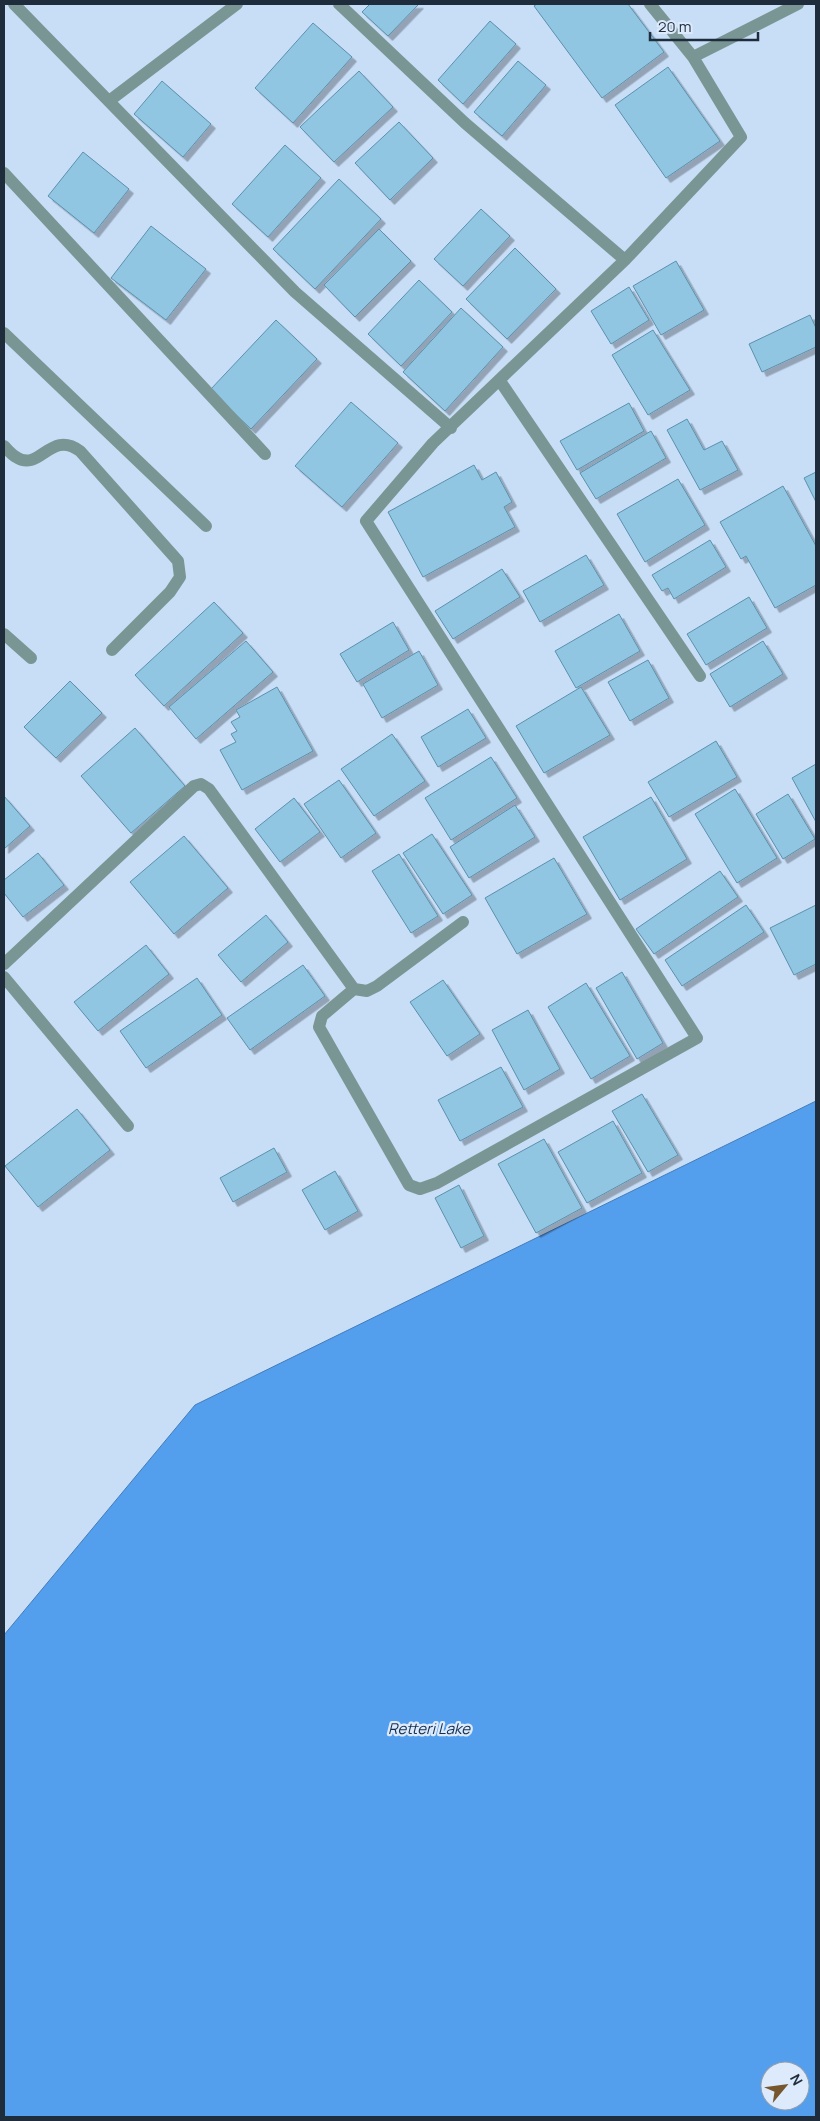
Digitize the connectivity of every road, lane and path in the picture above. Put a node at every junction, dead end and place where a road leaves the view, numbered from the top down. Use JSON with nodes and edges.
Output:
{"nodes":[{"id":1,"x":14,"y":4,"type":"edge"},
{"id":2,"x":237,"y":4,"type":"edge"},
{"id":3,"x":339,"y":4,"type":"edge"},
{"id":4,"x":650,"y":4,"type":"edge"},
{"id":5,"x":798,"y":4,"type":"edge"},
{"id":6,"x":694,"y":57,"type":"junction"},
{"id":7,"x":109,"y":101,"type":"junction"},
{"id":8,"x":4,"y":173,"type":"edge"},
{"id":9,"x":625,"y":260,"type":"junction"},
{"id":10,"x":4,"y":334,"type":"edge"},
{"id":11,"x":500,"y":381,"type":"junction"},
{"id":12,"x":451,"y":428,"type":"junction"},
{"id":13,"x":4,"y":446,"type":"edge"},
{"id":14,"x":265,"y":454,"type":"dead end"},
{"id":15,"x":206,"y":526,"type":"dead end"},
{"id":16,"x":4,"y":634,"type":"edge"},
{"id":17,"x":112,"y":650,"type":"dead end"},
{"id":18,"x":31,"y":658,"type":"dead end"},
{"id":19,"x":700,"y":676,"type":"dead end"},
{"id":20,"x":463,"y":922,"type":"dead end"},
{"id":21,"x":4,"y":964,"type":"edge"},
{"id":22,"x":4,"y":977,"type":"edge"},
{"id":23,"x":354,"y":989,"type":"junction"},
{"id":24,"x":128,"y":1126,"type":"dead end"}],
"edges":[{"from":1,"to":7,"type":"street"},
{"from":2,"to":7,"type":"street"},
{"from":3,"to":9,"type":"street"},
{"from":4,"to":6,"type":"street"},
{"from":5,"to":6,"type":"street"},
{"from":6,"to":9,"type":"street"},
{"from":7,"to":12,"type":"street"},
{"from":8,"to":14,"type":"street"},
{"from":9,"to":11,"type":"street"},
{"from":10,"to":15,"type":"street"},
{"from":11,"to":12,"type":"street"},
{"from":11,"to":19,"type":"street"},
{"from":12,"to":23,"type":"street"},
{"from":13,"to":17,"type":"street"},
{"from":16,"to":18,"type":"street"},
{"from":20,"to":23,"type":"street"},
{"from":21,"to":23,"type":"street"},
{"from":22,"to":24,"type":"street"}]}
